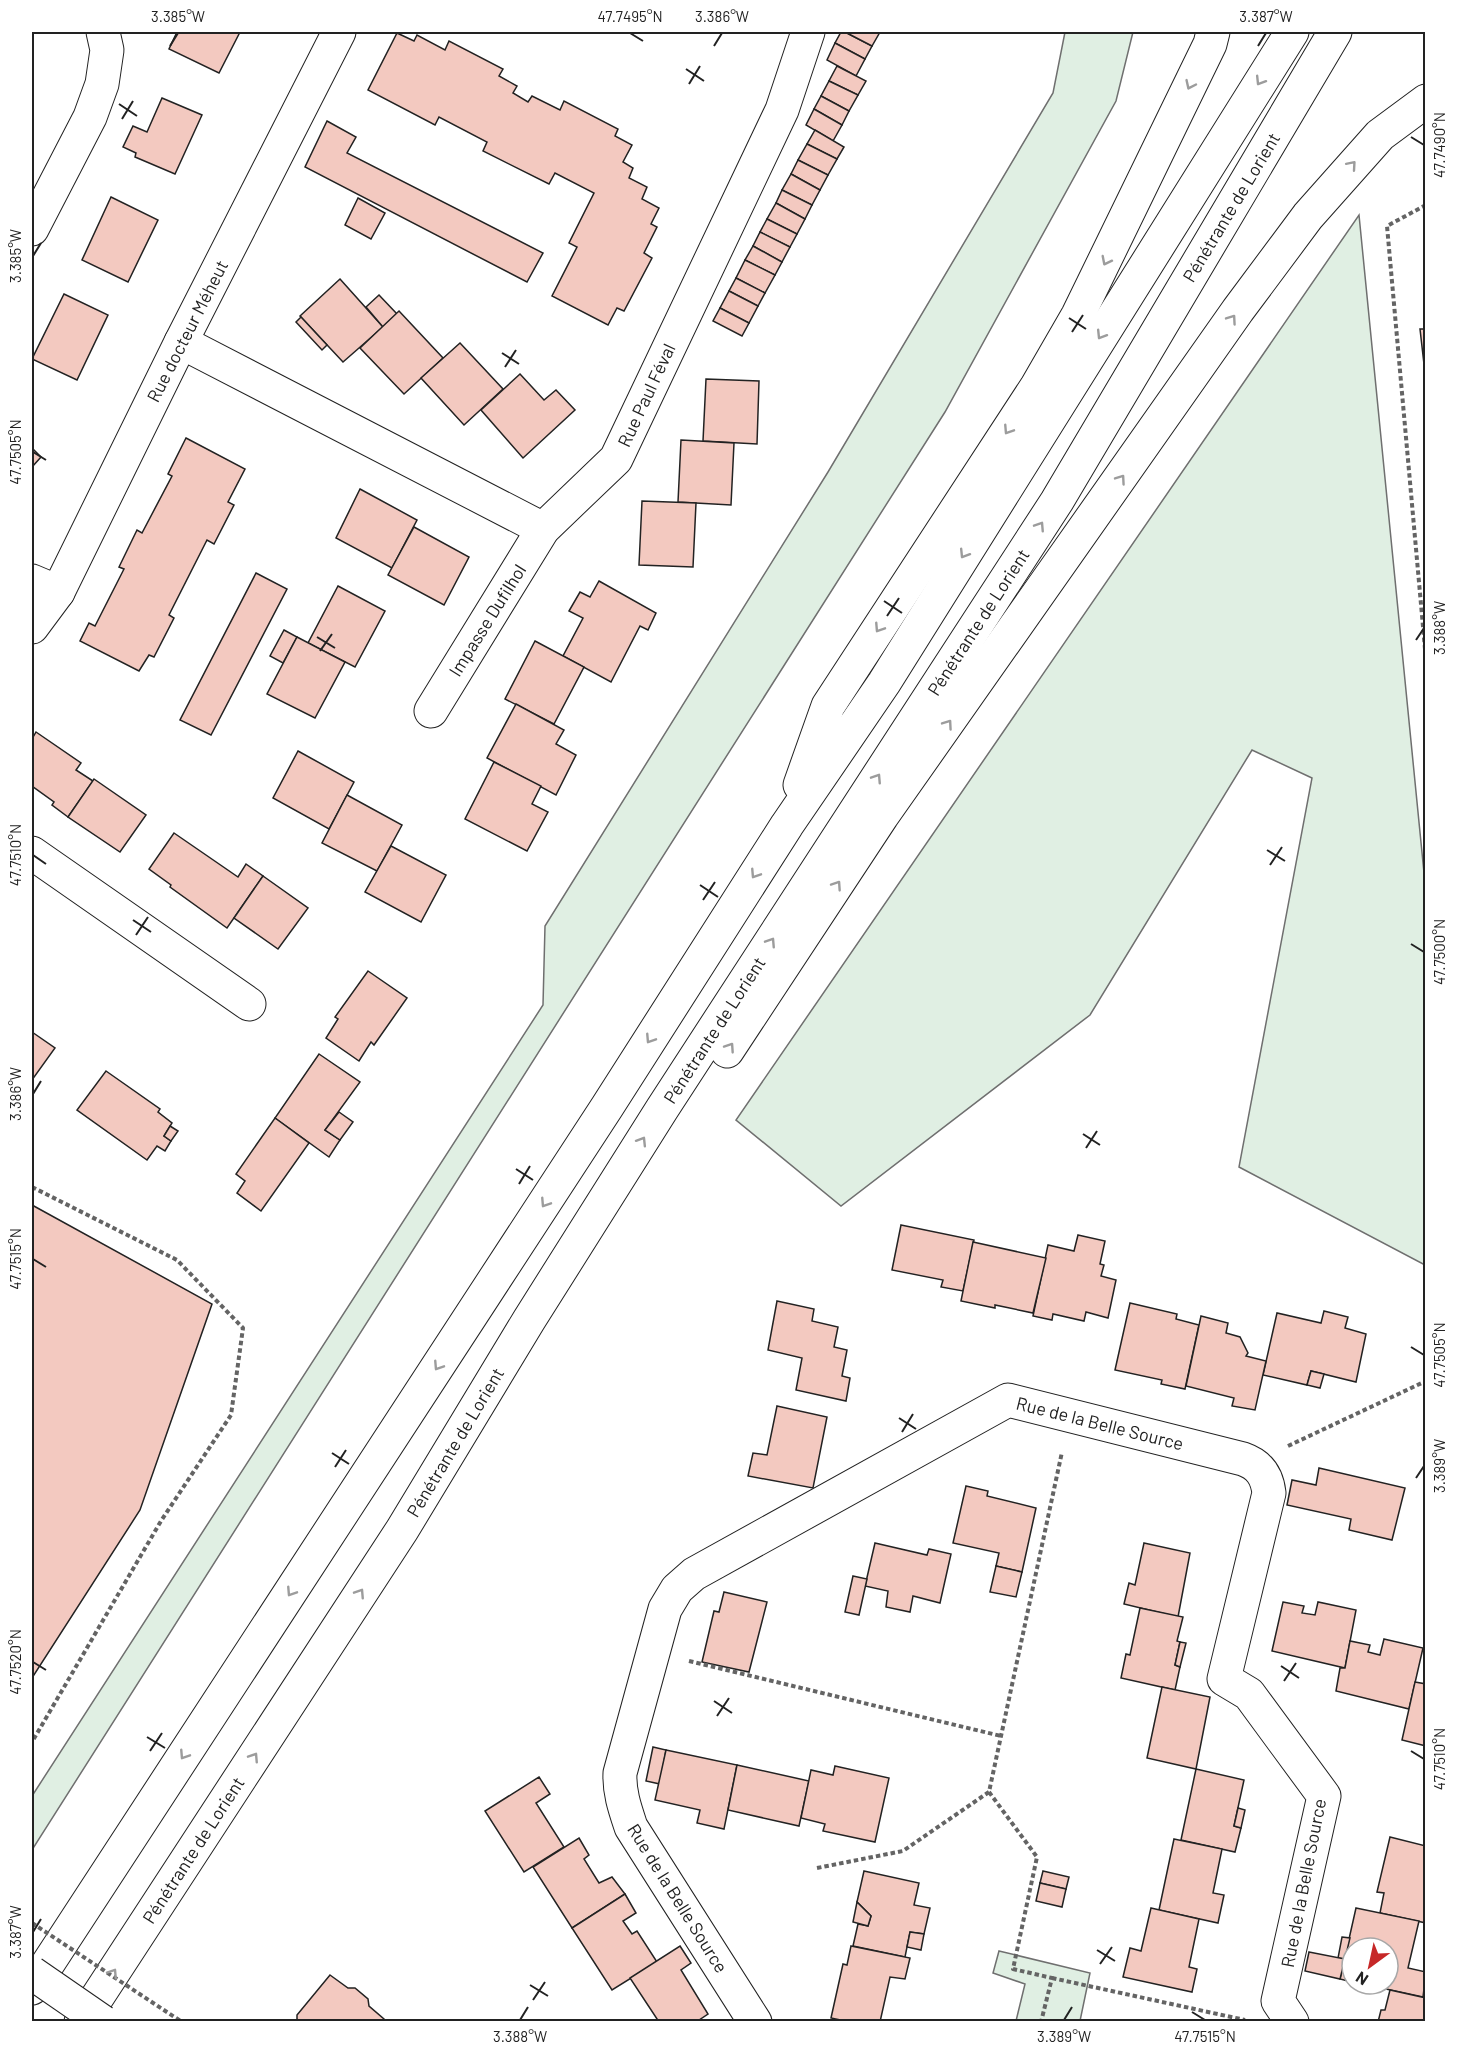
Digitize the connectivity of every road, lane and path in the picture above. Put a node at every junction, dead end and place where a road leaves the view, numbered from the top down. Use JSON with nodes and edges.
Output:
{"nodes":[{"id":1,"x":102,"y":32,"type":"edge"},
{"id":2,"x":339,"y":32,"type":"edge"},
{"id":3,"x":808,"y":32,"type":"edge"},
{"id":4,"x":1213,"y":32,"type":"edge"},
{"id":5,"x":1292,"y":32,"type":"edge"},
{"id":6,"x":1335,"y":32,"type":"edge"},
{"id":7,"x":1425,"y":101,"type":"edge"},
{"id":8,"x":1425,"y":205,"type":"edge"},
{"id":9,"x":32,"y":229,"type":"edge"},
{"id":10,"x":181,"y":342,"type":"junction"},
{"id":11,"x":543,"y":529,"type":"junction"},
{"id":12,"x":45,"y":586,"type":"edge"},
{"id":13,"x":32,"y":627,"type":"edge"},
{"id":14,"x":1425,"y":660,"type":"edge"},
{"id":15,"x":431,"y":711,"type":"dead end"},
{"id":16,"x":786,"y":825,"type":"junction"},
{"id":17,"x":32,"y":854,"type":"edge"},
{"id":18,"x":249,"y":1004,"type":"dead end"},
{"id":19,"x":32,"y":1187,"type":"edge"},
{"id":20,"x":1425,"y":1381,"type":"edge"},
{"id":21,"x":1070,"y":1416,"type":"junction"},
{"id":22,"x":1253,"y":1462,"type":"junction"},
{"id":23,"x":402,"y":1530,"type":"junction"},
{"id":24,"x":653,"y":1653,"type":"junction"},
{"id":25,"x":1001,"y":1736,"type":"junction"},
{"id":26,"x":32,"y":1742,"type":"edge"},
{"id":27,"x":989,"y":1792,"type":"junction"},
{"id":28,"x":817,"y":1868,"type":"dead end"},
{"id":29,"x":32,"y":1923,"type":"edge"},
{"id":30,"x":32,"y":1973,"type":"edge"},
{"id":31,"x":1052,"y":1978,"type":"junction"},
{"id":32,"x":32,"y":1988,"type":"edge"},
{"id":33,"x":81,"y":2022,"type":"edge"},
{"id":34,"x":103,"y":2022,"type":"edge"},
{"id":35,"x":182,"y":2022,"type":"edge"},
{"id":36,"x":754,"y":2022,"type":"edge"},
{"id":37,"x":1041,"y":2022,"type":"edge"},
{"id":38,"x":1251,"y":2022,"type":"edge"},
{"id":39,"x":1292,"y":2022,"type":"edge"}],
"edges":[{"from":1,"to":9,"type":"main road"},
{"from":2,"to":10,"type":"main road","name":"Rue docteur Méheut"},
{"from":3,"to":11,"type":"main road","name":"Rue Paul Féval"},
{"from":4,"to":16,"type":"main road","one_way":true},
{"from":5,"to":16,"type":"main road","one_way":true},
{"from":23,"to":6,"type":"main road","name":"Pénétrante de Lorient","one_way":true},
{"from":23,"to":7,"type":"main road","one_way":true},
{"from":8,"to":14,"type":"path"},
{"from":10,"to":11,"type":"main road"},
{"from":10,"to":12,"type":"main road","name":"Rue docteur Méheut"},
{"from":11,"to":15,"type":"main road","name":"Impasse Dufilhol"},
{"from":12,"to":13,"type":"main road","name":"Rue docteur Méheut"},
{"from":16,"to":32,"type":"main road","one_way":true},
{"from":17,"to":18,"type":"main road"},
{"from":19,"to":26,"type":"path"},
{"from":20,"to":22,"type":"path"},
{"from":21,"to":22,"type":"main road","name":"Rue de la Belle Source"},
{"from":21,"to":24,"type":"main road","name":"Rue de la Belle Source"},
{"from":21,"to":25,"type":"path"},
{"from":22,"to":39,"type":"main road","name":"Rue de la Belle Source"},
{"from":33,"to":23,"type":"main road","name":"Pénétrante de Lorient","one_way":true},
{"from":24,"to":25,"type":"path"},
{"from":24,"to":36,"type":"main road","name":"Rue de la Belle Source"},
{"from":25,"to":27,"type":"path"},
{"from":27,"to":28,"type":"path"},
{"from":27,"to":31,"type":"path"},
{"from":29,"to":35,"type":"path","bridge":true},
{"from":30,"to":34,"type":"main road","bridge":true},
{"from":31,"to":37,"type":"path"},
{"from":31,"to":38,"type":"path"}]}
